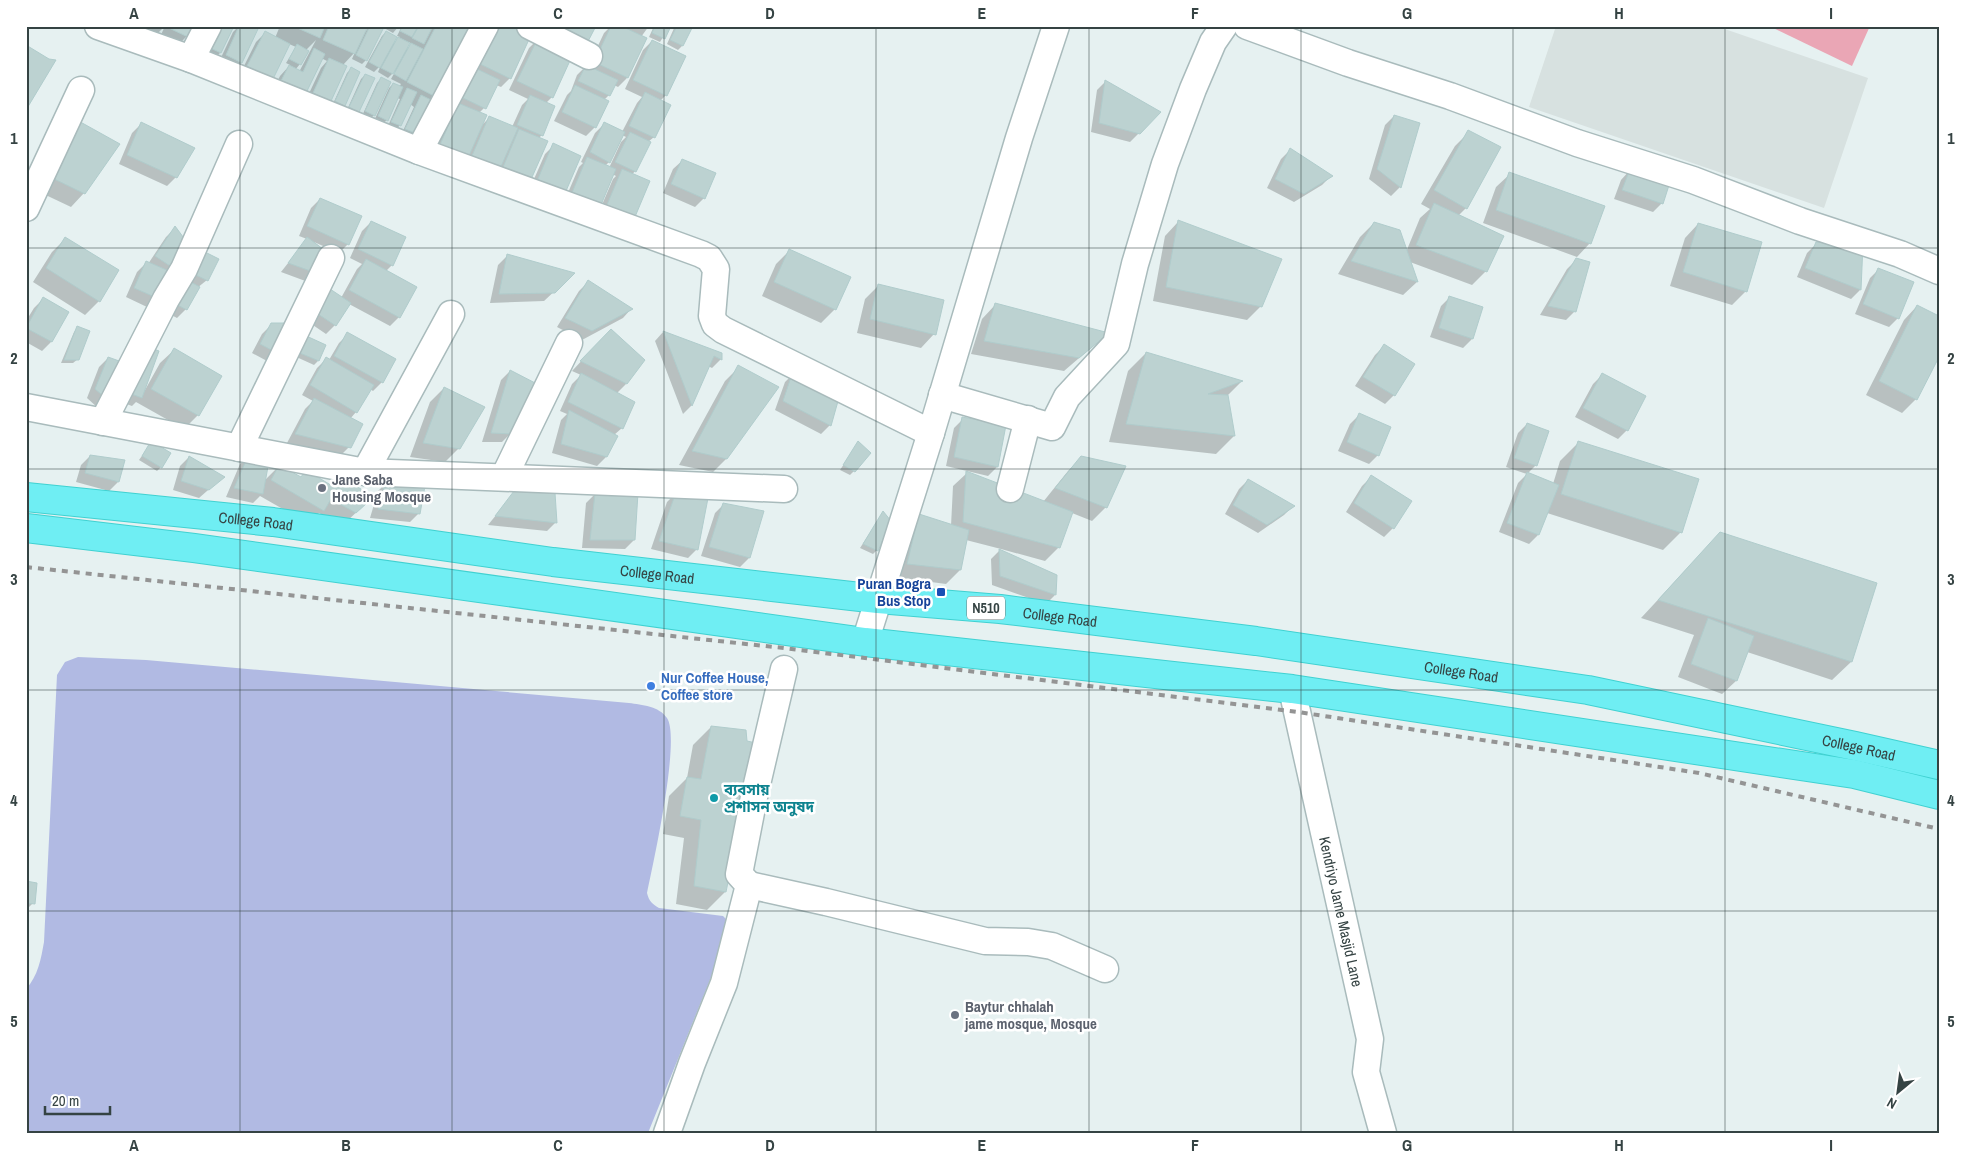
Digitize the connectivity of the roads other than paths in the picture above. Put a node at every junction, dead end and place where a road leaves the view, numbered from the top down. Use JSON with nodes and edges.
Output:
{"nodes":[{"id":1,"x":98,"y":26,"type":"edge"},
{"id":2,"x":208,"y":26,"type":"edge"},
{"id":3,"x":484,"y":26,"type":"edge"},
{"id":4,"x":530,"y":26,"type":"edge"},
{"id":5,"x":1056,"y":26,"type":"edge"},
{"id":6,"x":1224,"y":26,"type":"edge"},
{"id":7,"x":1247,"y":26,"type":"edge"},
{"id":8,"x":590,"y":56,"type":"dead end"},
{"id":9,"x":191,"y":59,"type":"junction"},
{"id":10,"x":81,"y":90,"type":"dead end"},
{"id":11,"x":239,"y":144,"type":"dead end"},
{"id":12,"x":419,"y":151,"type":"junction"},
{"id":13,"x":26,"y":208,"type":"edge"},
{"id":14,"x":331,"y":258,"type":"dead end"},
{"id":15,"x":1939,"y":271,"type":"edge"},
{"id":16,"x":452,"y":314,"type":"dead end"},
{"id":17,"x":569,"y":343,"type":"dead end"},
{"id":18,"x":942,"y":394,"type":"junction"},
{"id":19,"x":26,"y":407,"type":"edge"},
{"id":20,"x":1028,"y":420,"type":"junction"},
{"id":21,"x":103,"y":422,"type":"junction"},
{"id":22,"x":931,"y":433,"type":"junction"},
{"id":23,"x":239,"y":448,"type":"junction"},
{"id":24,"x":365,"y":472,"type":"junction"},
{"id":25,"x":504,"y":478,"type":"junction"},
{"id":26,"x":784,"y":489,"type":"dead end"},
{"id":27,"x":1010,"y":489,"type":"dead end"},
{"id":28,"x":26,"y":498,"type":"edge"},
{"id":29,"x":26,"y":528,"type":"edge"},
{"id":30,"x":878,"y":599,"type":"junction"},
{"id":31,"x":865,"y":642,"type":"junction"},
{"id":32,"x":784,"y":669,"type":"dead end"},
{"id":33,"x":1292,"y":688,"type":"junction"},
{"id":34,"x":1939,"y":765,"type":"edge"},
{"id":35,"x":1939,"y":795,"type":"edge"},
{"id":36,"x":749,"y":885,"type":"junction"},
{"id":37,"x":1105,"y":969,"type":"dead end"},
{"id":38,"x":667,"y":1133,"type":"edge"},
{"id":39,"x":1383,"y":1133,"type":"edge"}],
"edges":[{"from":1,"to":9,"type":"street"},
{"from":2,"to":9,"type":"street"},
{"from":3,"to":12,"type":"street"},
{"from":4,"to":8,"type":"street"},
{"from":5,"to":18,"type":"street"},
{"from":6,"to":20,"type":"street"},
{"from":7,"to":15,"type":"street"},
{"from":9,"to":12,"type":"street"},
{"from":10,"to":13,"type":"street"},
{"from":11,"to":21,"type":"street"},
{"from":12,"to":22,"type":"street"},
{"from":14,"to":23,"type":"street"},
{"from":16,"to":24,"type":"street"},
{"from":17,"to":25,"type":"street"},
{"from":18,"to":20,"type":"street"},
{"from":18,"to":22,"type":"street"},
{"from":19,"to":21,"type":"street"},
{"from":20,"to":27,"type":"street"},
{"from":21,"to":23,"type":"street"},
{"from":22,"to":30,"type":"street"},
{"from":23,"to":24,"type":"street"},
{"from":24,"to":25,"type":"street"},
{"from":25,"to":26,"type":"street"},
{"from":28,"to":30,"type":"highway","name":"College Road","number":"N510"},
{"from":29,"to":31,"type":"highway","name":"College Road"},
{"from":30,"to":31,"type":"street"},
{"from":30,"to":34,"type":"highway","name":"College Road","number":"N510"},
{"from":31,"to":33,"type":"highway","name":"College Road"},
{"from":32,"to":36,"type":"street"},
{"from":33,"to":35,"type":"highway","name":"College Road"},
{"from":33,"to":39,"type":"street","name":"Kendriyo Jame Masjid Lane"},
{"from":36,"to":37,"type":"street"},
{"from":36,"to":38,"type":"street"}]}
